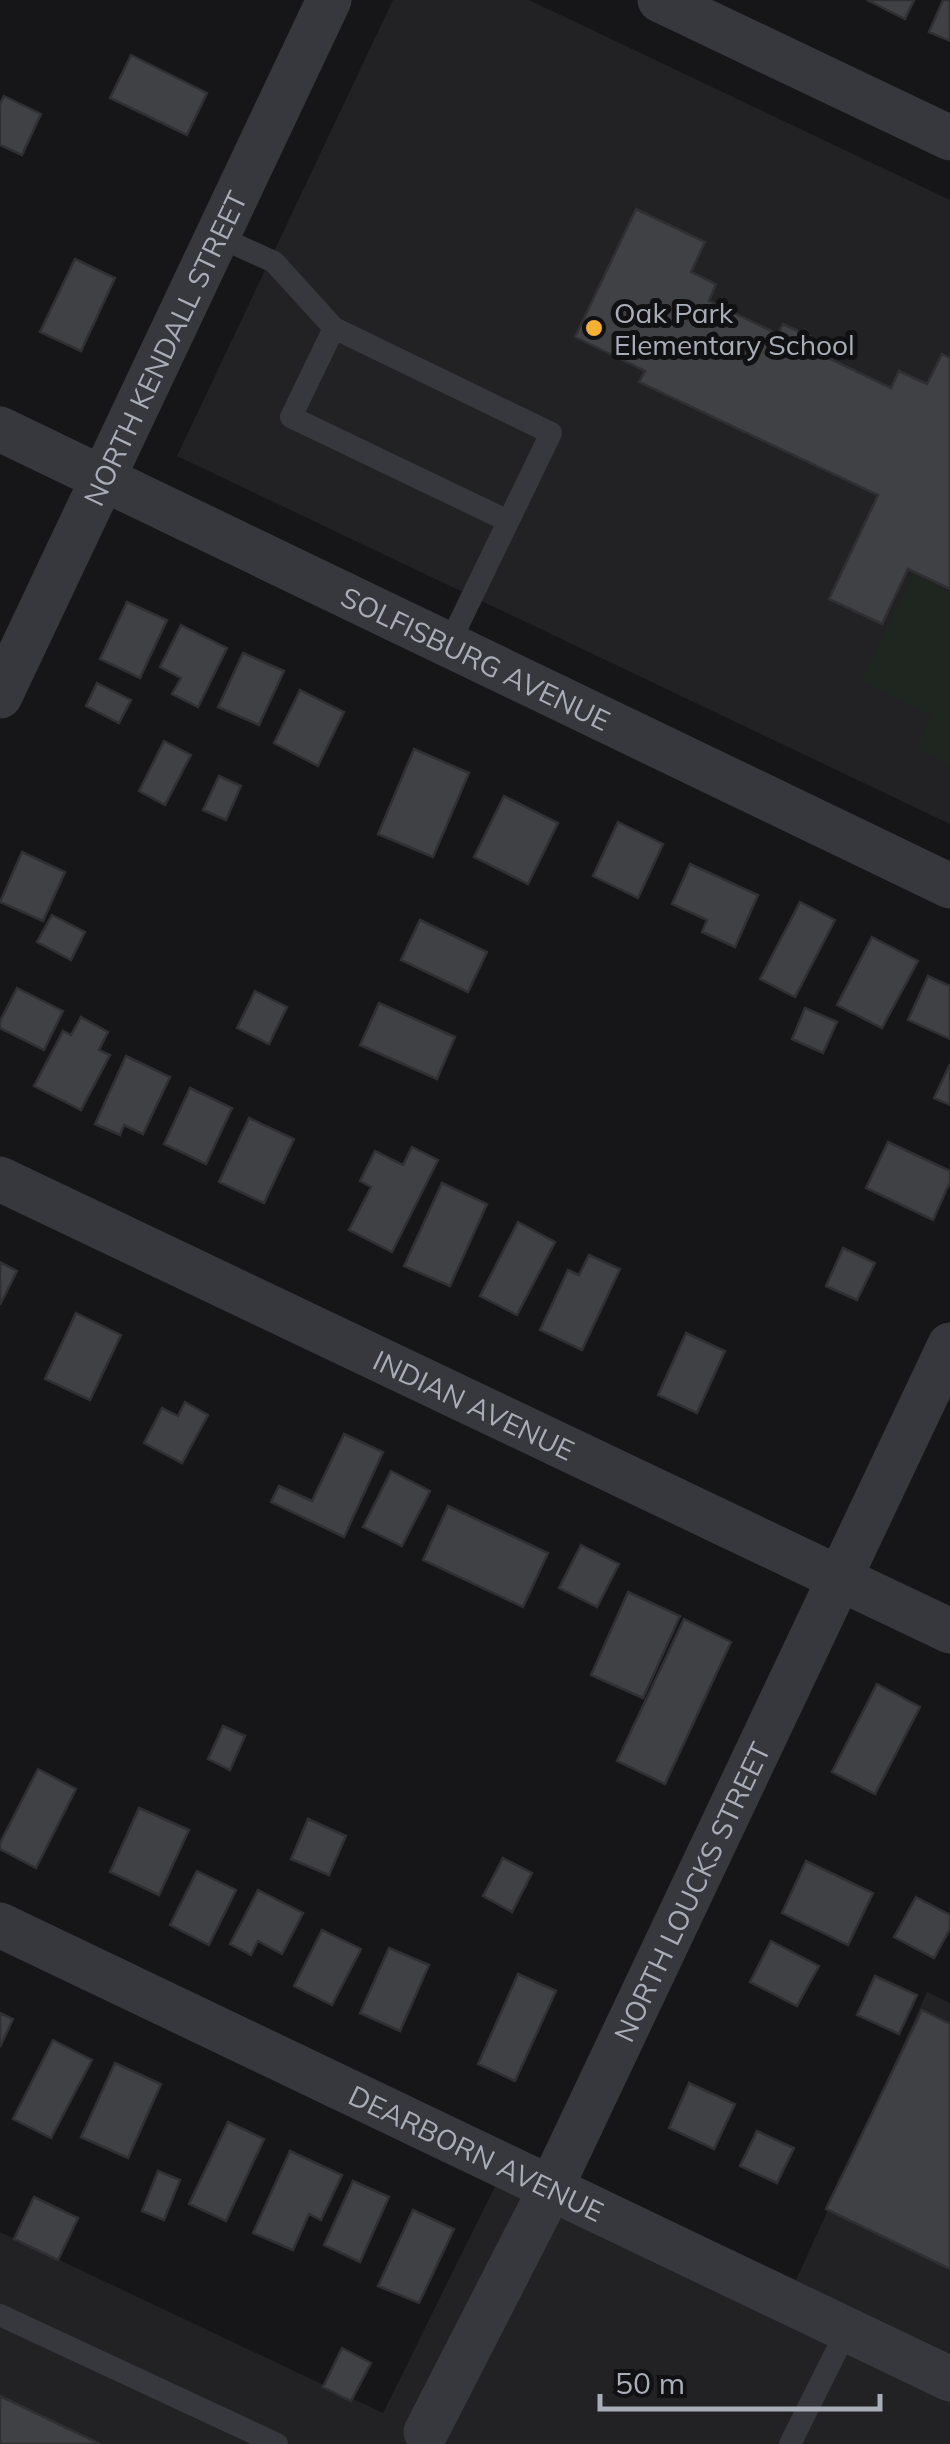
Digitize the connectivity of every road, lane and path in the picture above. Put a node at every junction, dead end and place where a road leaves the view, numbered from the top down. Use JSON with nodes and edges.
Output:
{"nodes":[{"id":1,"x":330,"y":0,"type":"edge"},
{"id":2,"x":660,"y":0,"type":"edge"},
{"id":3,"x":950,"y":138,"type":"edge"},
{"id":4,"x":219,"y":237,"type":"junction"},
{"id":5,"x":334,"y":328,"type":"junction"},
{"id":6,"x":0,"y":429,"type":"edge"},
{"id":7,"x":104,"y":478,"type":"junction"},
{"id":8,"x":508,"y":521,"type":"junction"},
{"id":9,"x":449,"y":644,"type":"junction"},
{"id":10,"x":0,"y":696,"type":"edge"},
{"id":11,"x":950,"y":886,"type":"edge"},
{"id":12,"x":0,"y":1178,"type":"edge"},
{"id":13,"x":950,"y":1345,"type":"edge"},
{"id":14,"x":840,"y":1578,"type":"junction"},
{"id":15,"x":950,"y":1631,"type":"edge"},
{"id":16,"x":0,"y":1925,"type":"edge"},
{"id":17,"x":550,"y":2190,"type":"junction"},
{"id":18,"x":0,"y":2315,"type":"edge"},
{"id":19,"x":847,"y":2330,"type":"junction"},
{"id":20,"x":950,"y":2379,"type":"edge"},
{"id":21,"x":423,"y":2438,"type":"edge"},
{"id":22,"x":276,"y":2444,"type":"edge"},
{"id":23,"x":790,"y":2444,"type":"edge"}],
"edges":[{"from":1,"to":4,"type":"street","name":"NORTH KENDALL STREET"},
{"from":2,"to":3,"type":"street"},
{"from":4,"to":5,"type":"lane"},
{"from":4,"to":7,"type":"street","name":"NORTH KENDALL STREET"},
{"from":5,"to":8,"type":"lane"},
{"from":5,"to":8,"type":"lane"},
{"from":6,"to":7,"type":"street","name":"SOLFISBURG AVENUE"},
{"from":7,"to":9,"type":"street","name":"SOLFISBURG AVENUE"},
{"from":7,"to":10,"type":"street","name":"NORTH KENDALL STREET"},
{"from":8,"to":9,"type":"lane"},
{"from":9,"to":11,"type":"street","name":"SOLFISBURG AVENUE"},
{"from":12,"to":14,"type":"street","name":"INDIAN AVENUE"},
{"from":13,"to":14,"type":"street","name":"NORTH LOUCKS STREET"},
{"from":14,"to":15,"type":"street","name":"INDIAN AVENUE"},
{"from":14,"to":17,"type":"street","name":"NORTH LOUCKS STREET"},
{"from":16,"to":17,"type":"street","name":"DEARBORN AVENUE"},
{"from":17,"to":19,"type":"street","name":"DEARBORN AVENUE"},
{"from":17,"to":21,"type":"street","name":"NORTH LOUCKS STREET"},
{"from":18,"to":22,"type":"lane"},
{"from":19,"to":20,"type":"street","name":"DEARBORN AVENUE"},
{"from":19,"to":23,"type":"lane"}]}
